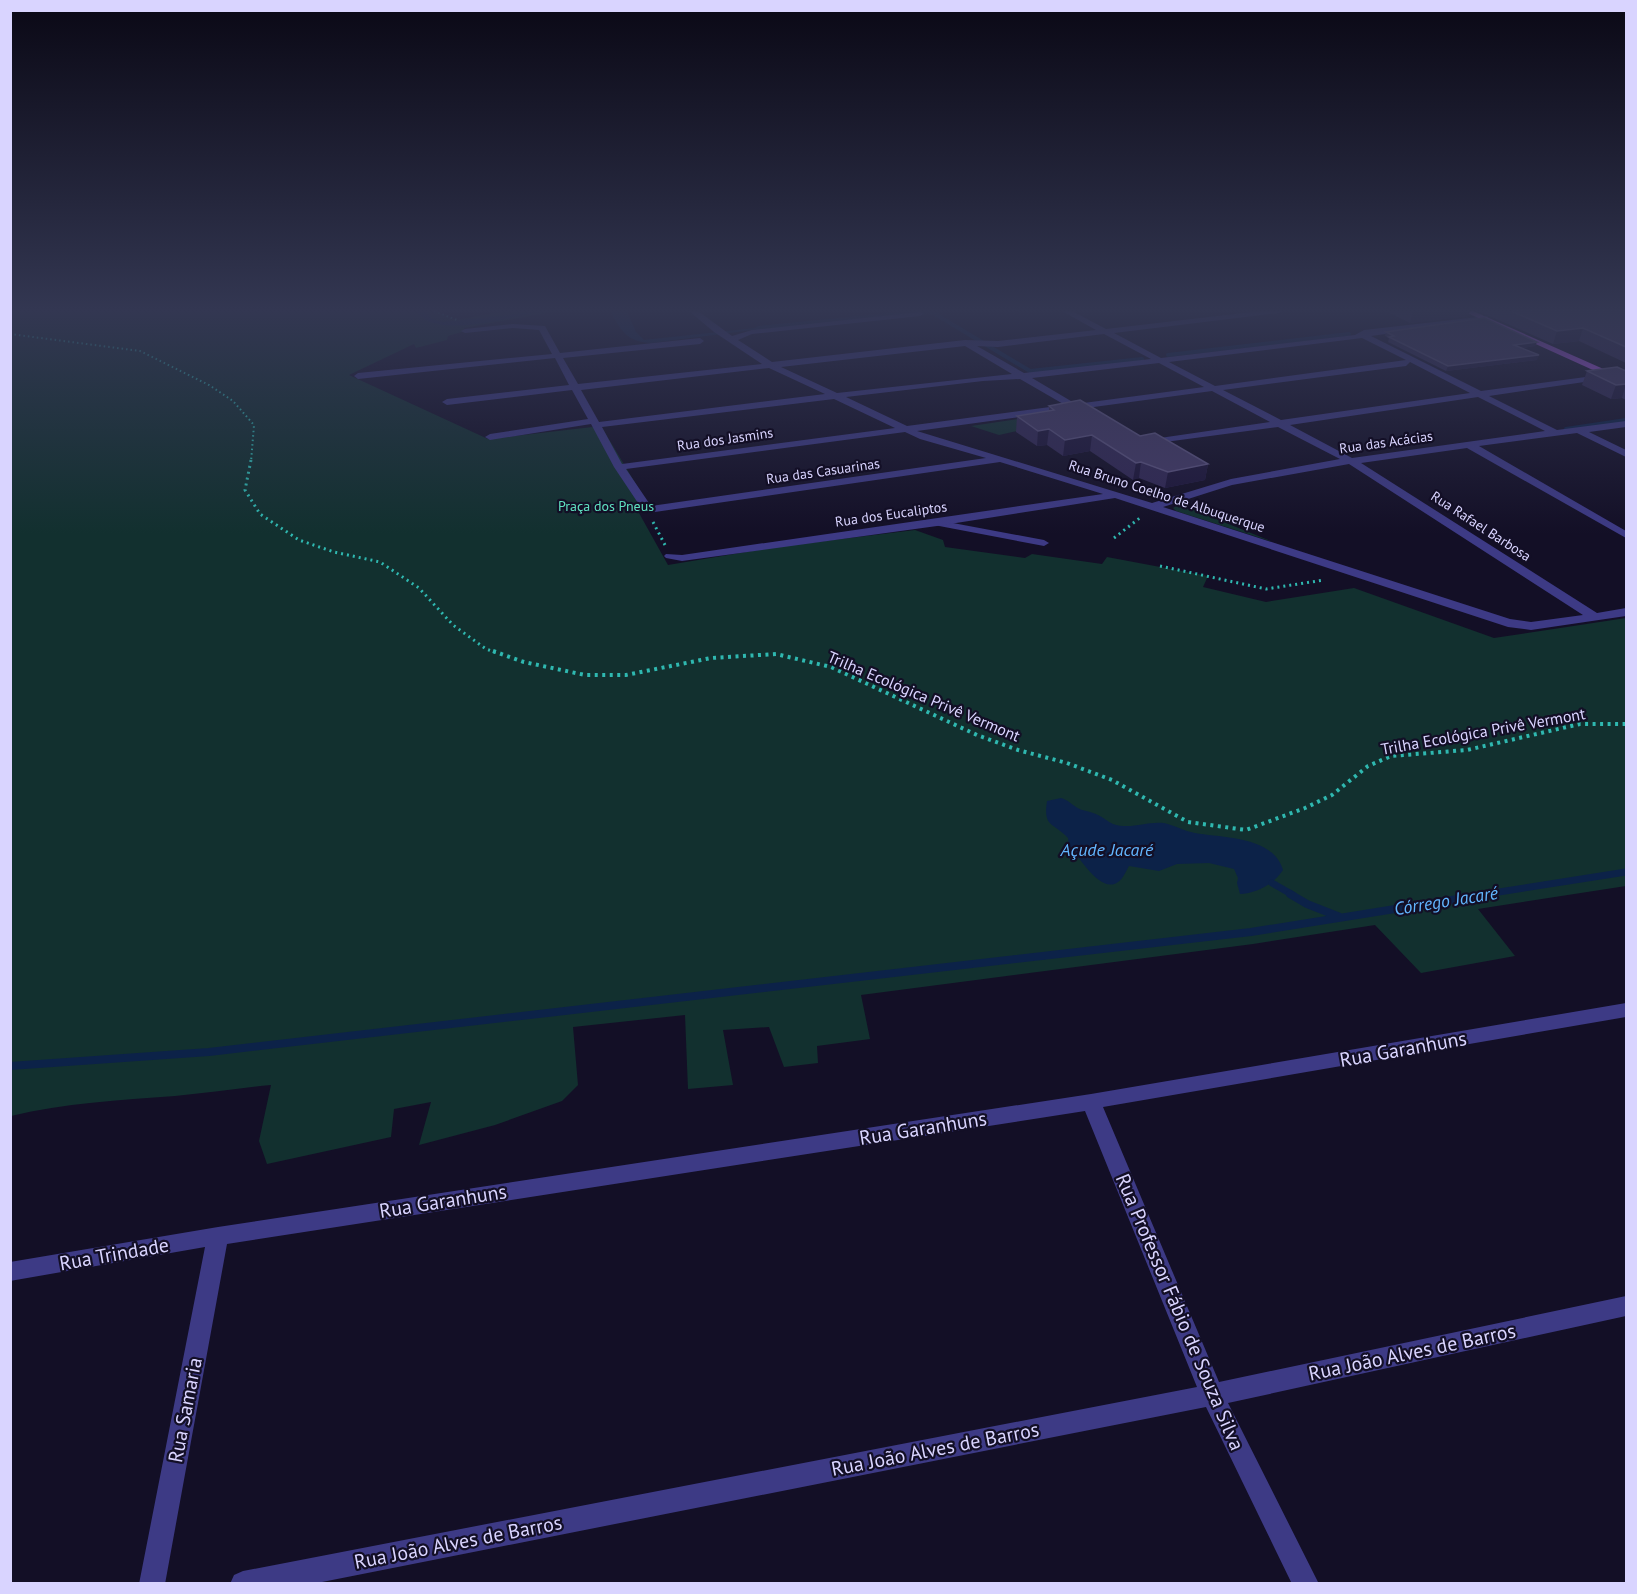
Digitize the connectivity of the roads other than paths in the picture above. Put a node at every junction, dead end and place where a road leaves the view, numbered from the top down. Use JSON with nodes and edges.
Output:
{"nodes":[{"id":1,"x":575,"y":385,"type":"edge"},
{"id":2,"x":606,"y":385,"type":"edge"},
{"id":3,"x":814,"y":385,"type":"edge"},
{"id":4,"x":923,"y":385,"type":"edge"},
{"id":5,"x":1039,"y":385,"type":"edge"},
{"id":6,"x":1206,"y":385,"type":"edge"},
{"id":7,"x":1240,"y":385,"type":"edge"},
{"id":8,"x":1454,"y":385,"type":"edge"},
{"id":9,"x":1456,"y":385,"type":"edge"},
{"id":10,"x":1540,"y":385,"type":"edge"},
{"id":11,"x":577,"y":389,"type":"junction"},
{"id":12,"x":1213,"y":389,"type":"junction"},
{"id":13,"x":1474,"y":395,"type":"junction"},
{"id":14,"x":837,"y":396,"type":"junction"},
{"id":15,"x":447,"y":402,"type":"dead end"},
{"id":16,"x":1075,"y":407,"type":"junction"},
{"id":17,"x":595,"y":423,"type":"junction"},
{"id":18,"x":1280,"y":424,"type":"junction"},
{"id":19,"x":1626,"y":424,"type":"edge"},
{"id":20,"x":906,"y":428,"type":"junction"},
{"id":21,"x":1578,"y":430,"type":"junction"},
{"id":22,"x":1555,"y":432,"type":"junction"},
{"id":23,"x":1541,"y":434,"type":"junction"},
{"id":24,"x":490,"y":437,"type":"dead end"},
{"id":25,"x":1154,"y":442,"type":"edge"},
{"id":26,"x":1468,"y":444,"type":"junction"},
{"id":27,"x":1626,"y":454,"type":"edge"},
{"id":28,"x":1003,"y":459,"type":"junction"},
{"id":29,"x":1351,"y":461,"type":"junction"},
{"id":30,"x":619,"y":467,"type":"junction"},
{"id":31,"x":1115,"y":495,"type":"junction"},
{"id":32,"x":1150,"y":509,"type":"junction"},
{"id":33,"x":937,"y":523,"type":"junction"},
{"id":34,"x":1626,"y":535,"type":"edge"},
{"id":35,"x":1044,"y":543,"type":"dead end"},
{"id":36,"x":670,"y":556,"type":"road end"},
{"id":37,"x":1626,"y":612,"type":"edge"},
{"id":38,"x":1594,"y":616,"type":"junction"},
{"id":39,"x":1625,"y":1012,"type":"edge"},
{"id":40,"x":1091,"y":1102,"type":"junction"},
{"id":41,"x":218,"y":1236,"type":"junction"},
{"id":42,"x":10,"y":1272,"type":"edge"},
{"id":43,"x":1626,"y":1306,"type":"edge"},
{"id":44,"x":1212,"y":1395,"type":"junction"},
{"id":45,"x":152,"y":1584,"type":"edge"},
{"id":46,"x":243,"y":1584,"type":"edge"},
{"id":47,"x":1306,"y":1584,"type":"edge"}],
"edges":[{"from":1,"to":11,"type":"street"},
{"from":2,"to":11,"type":"street"},
{"from":3,"to":14,"type":"street","name":"Rua Bruno Coelho de Albuquerque"},
{"from":4,"to":14,"type":"street"},
{"from":5,"to":16,"type":"street"},
{"from":6,"to":12,"type":"street","name":"Rua Rafael Barbosa"},
{"from":7,"to":12,"type":"street","name":"Rua dos Jasmins"},
{"from":8,"to":13,"type":"street"},
{"from":9,"to":13,"type":"street"},
{"from":10,"to":13,"type":"street"},
{"from":11,"to":15,"type":"street"},
{"from":11,"to":17,"type":"street"},
{"from":12,"to":16,"type":"street","name":"Rua dos Jasmins"},
{"from":12,"to":18,"type":"street","name":"Rua Rafael Barbosa"},
{"from":13,"to":18,"type":"street"},
{"from":13,"to":22,"type":"street"},
{"from":13,"to":23,"type":"street"},
{"from":14,"to":17,"type":"street"},
{"from":14,"to":20,"type":"street","name":"Rua Bruno Coelho de Albuquerque"},
{"from":16,"to":20,"type":"street","name":"Rua dos Jasmins"},
{"from":17,"to":24,"type":"street"},
{"from":17,"to":30,"type":"street"},
{"from":18,"to":25,"type":"street"},
{"from":18,"to":29,"type":"street","name":"Rua Rafael Barbosa"},
{"from":19,"to":21,"type":"street","name":"Rua das Acácias"},
{"from":20,"to":28,"type":"street","name":"Rua Bruno Coelho de Albuquerque"},
{"from":20,"to":30,"type":"street","name":"Rua dos Jasmins"},
{"from":21,"to":22,"type":"street","name":"Rua das Acácias"},
{"from":21,"to":27,"type":"street"},
{"from":22,"to":23,"type":"street","name":"Rua das Acácias"},
{"from":23,"to":26,"type":"street","name":"Rua das Acácias"},
{"from":26,"to":29,"type":"street","name":"Rua das Acácias"},
{"from":26,"to":34,"type":"street"},
{"from":28,"to":30,"type":"street","name":"Rua das Casuarinas"},
{"from":28,"to":31,"type":"street","name":"Rua Bruno Coelho de Albuquerque"},
{"from":29,"to":32,"type":"street","name":"Rua das Acácias"},
{"from":29,"to":38,"type":"street","name":"Rua Rafael Barbosa"},
{"from":31,"to":32,"type":"street","name":"Rua Bruno Coelho de Albuquerque"},
{"from":31,"to":33,"type":"street","name":"Rua dos Eucaliptos"},
{"from":32,"to":38,"type":"street","name":"Rua Bruno Coelho de Albuquerque"},
{"from":33,"to":35,"type":"lane"},
{"from":33,"to":36,"type":"street","name":"Rua dos Eucaliptos"},
{"from":37,"to":38,"type":"street","name":"Rua Bruno Coelho de Albuquerque"},
{"from":39,"to":40,"type":"street","name":"Rua Garanhuns"},
{"from":40,"to":41,"type":"street","name":"Rua Garanhuns"},
{"from":40,"to":44,"type":"street","name":"Rua Professor Fábio de Souza Silva"},
{"from":41,"to":42,"type":"street","name":"Rua Trindade"},
{"from":41,"to":45,"type":"street","name":"Rua Samaria"},
{"from":43,"to":44,"type":"street","name":"Rua João Alves de Barros"},
{"from":44,"to":46,"type":"street","name":"Rua João Alves de Barros"},
{"from":44,"to":47,"type":"street","name":"Rua Professor Fábio de Souza Silva"}]}
